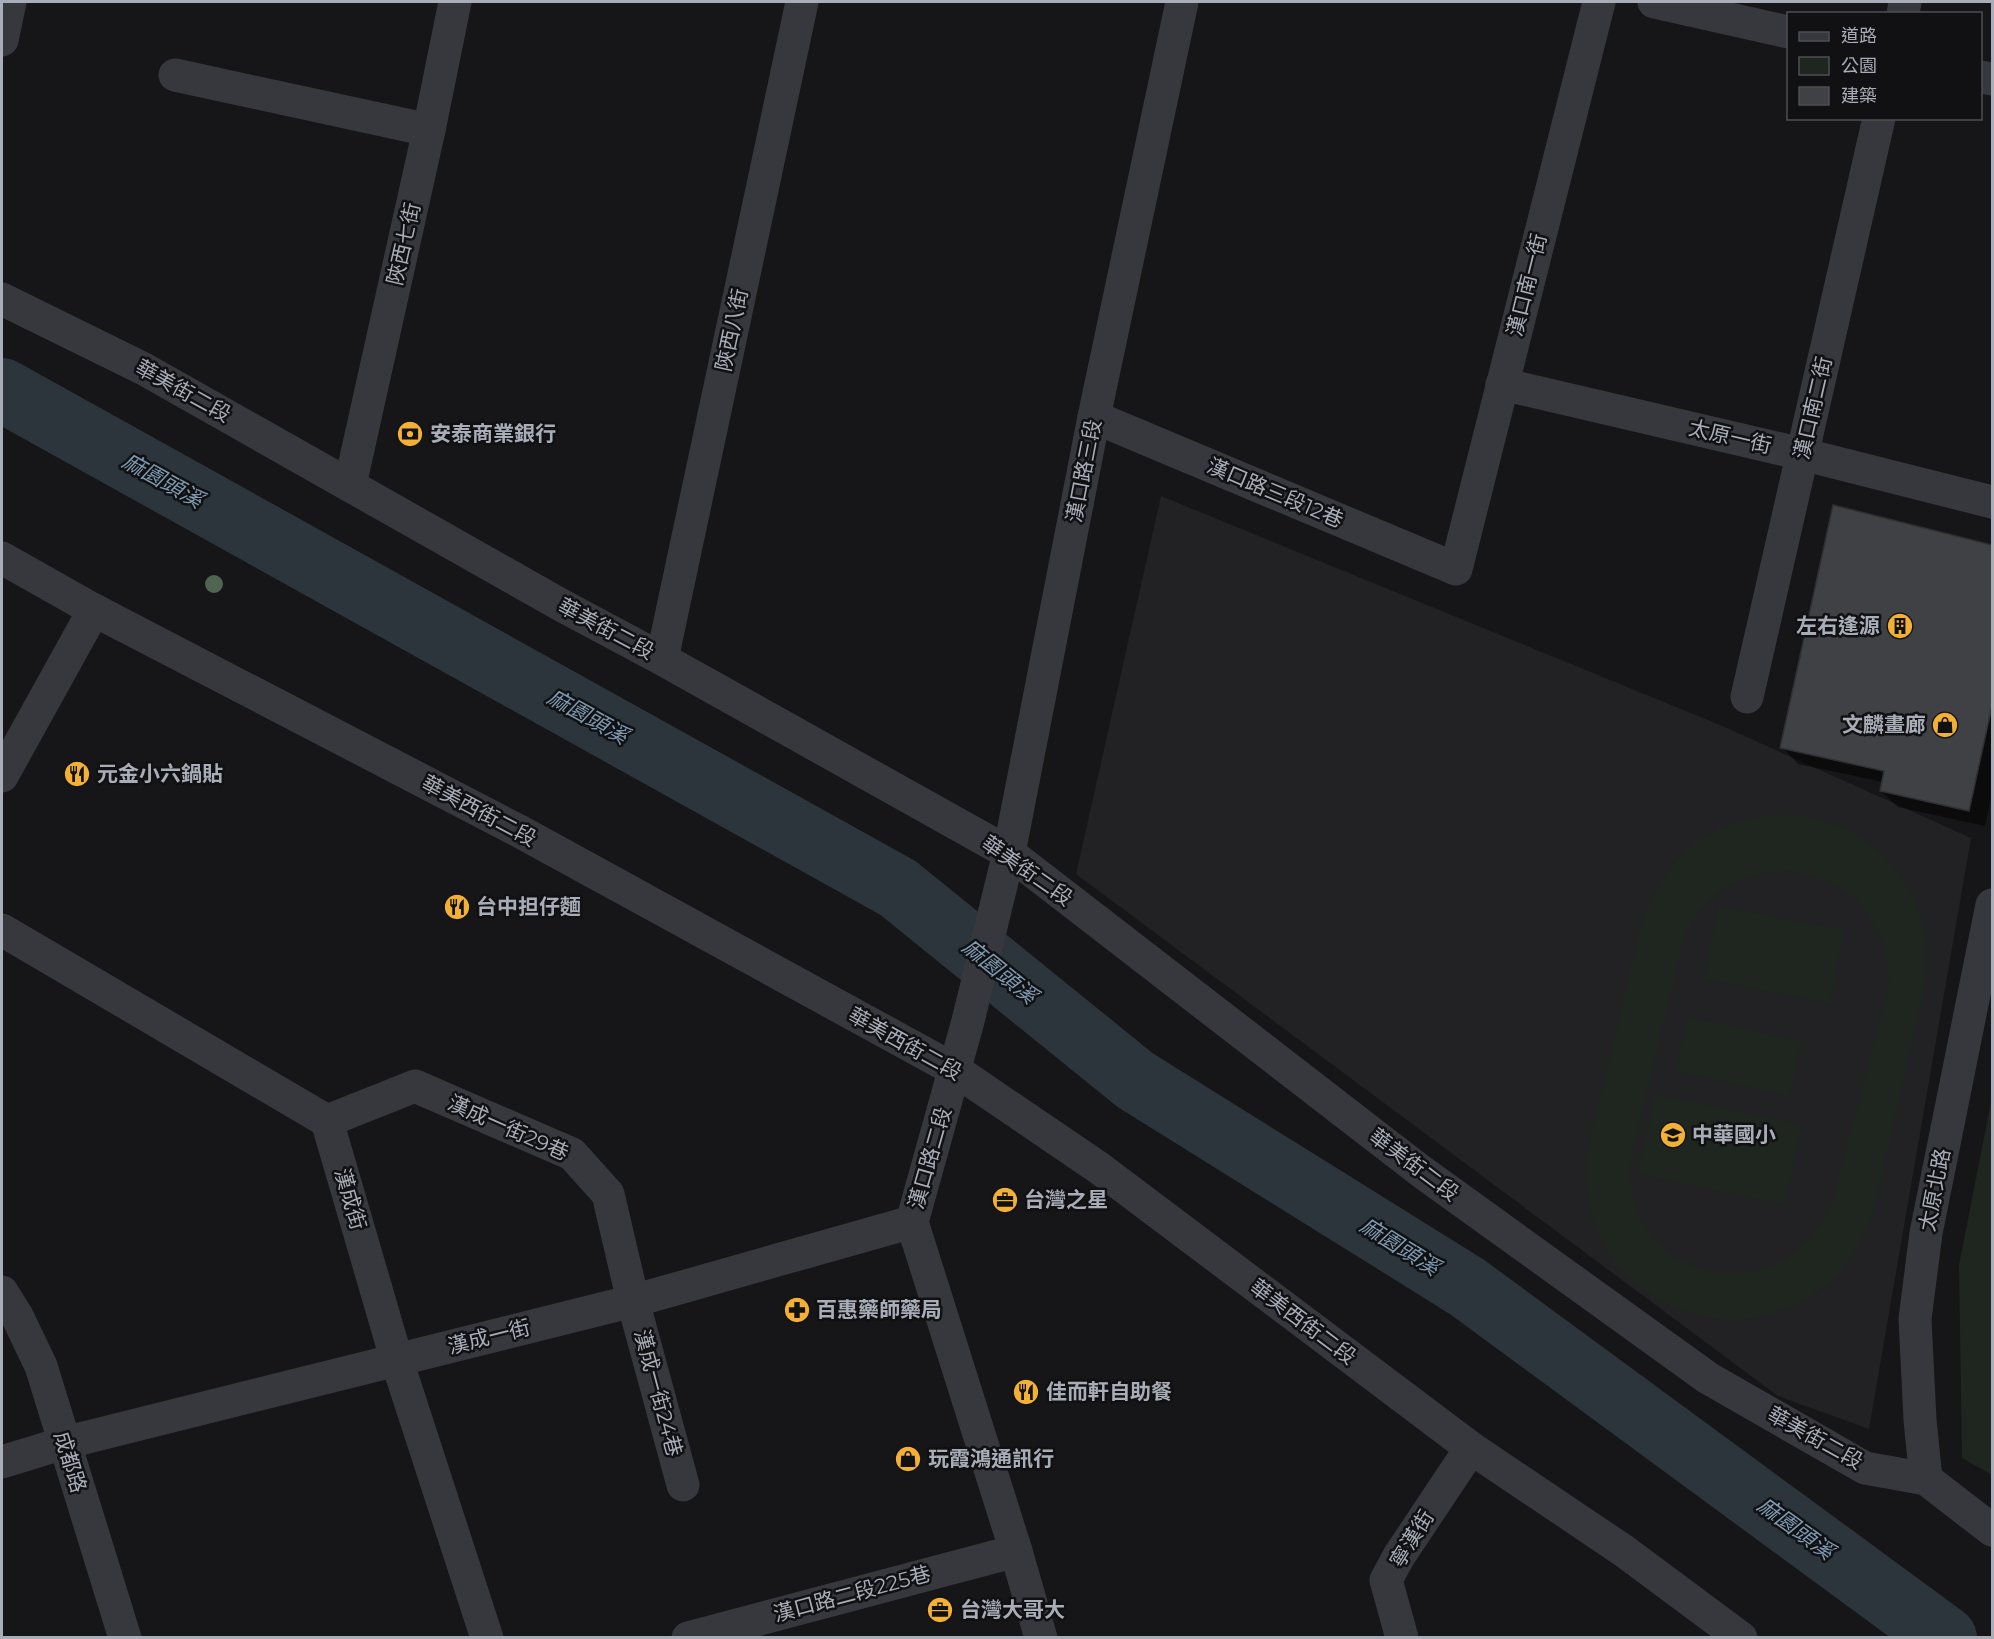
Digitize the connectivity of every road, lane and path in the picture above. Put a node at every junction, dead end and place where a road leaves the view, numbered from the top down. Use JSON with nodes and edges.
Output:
{"nodes":[{"id":1,"x":10,"y":2,"type":"edge"},
{"id":2,"x":455,"y":2,"type":"edge"},
{"id":3,"x":802,"y":2,"type":"edge"},
{"id":4,"x":1182,"y":2,"type":"edge"},
{"id":5,"x":1599,"y":2,"type":"edge"},
{"id":6,"x":1654,"y":2,"type":"edge"},
{"id":7,"x":1787,"y":32,"type":"edge"},
{"id":8,"x":2,"y":40,"type":"edge"},
{"id":9,"x":175,"y":75,"type":"dead end"},
{"id":10,"x":1879,"y":120,"type":"edge"},
{"id":11,"x":429,"y":130,"type":"junction"},
{"id":12,"x":2,"y":299,"type":"edge"},
{"id":13,"x":1502,"y":384,"type":"junction"},
{"id":14,"x":1094,"y":417,"type":"junction"},
{"id":15,"x":1802,"y":454,"type":"junction"},
{"id":16,"x":350,"y":485,"type":"junction"},
{"id":17,"x":1992,"y":502,"type":"edge"},
{"id":18,"x":2,"y":558,"type":"edge"},
{"id":19,"x":1456,"y":569,"type":"joint"},
{"id":20,"x":94,"y":610,"type":"junction"},
{"id":21,"x":662,"y":659,"type":"junction"},
{"id":22,"x":1747,"y":697,"type":"dead end"},
{"id":23,"x":2,"y":776,"type":"edge"},
{"id":24,"x":1009,"y":853,"type":"junction"},
{"id":25,"x":1992,"y":905,"type":"edge"},
{"id":26,"x":2,"y":930,"type":"edge"},
{"id":27,"x":968,"y":1021,"type":"joint"},
{"id":28,"x":955,"y":1070,"type":"junction"},
{"id":29,"x":327,"y":1120,"type":"junction"},
{"id":30,"x":912,"y":1222,"type":"junction"},
{"id":31,"x":2,"y":1292,"type":"edge"},
{"id":32,"x":633,"y":1301,"type":"junction"},
{"id":33,"x":397,"y":1361,"type":"junction"},
{"id":34,"x":64,"y":1443,"type":"junction"},
{"id":35,"x":1471,"y":1448,"type":"junction"},
{"id":36,"x":2,"y":1462,"type":"edge"},
{"id":37,"x":1926,"y":1479,"type":"junction"},
{"id":38,"x":683,"y":1485,"type":"dead end"},
{"id":39,"x":1992,"y":1530,"type":"edge"},
{"id":40,"x":1016,"y":1551,"type":"junction"},
{"id":41,"x":125,"y":1638,"type":"edge"},
{"id":42,"x":487,"y":1638,"type":"edge"},
{"id":43,"x":688,"y":1638,"type":"edge"},
{"id":44,"x":1041,"y":1638,"type":"edge"},
{"id":45,"x":1402,"y":1638,"type":"edge"},
{"id":46,"x":1741,"y":1638,"type":"edge"}],
"edges":[{"from":1,"to":8,"type":"street"},
{"from":2,"to":11,"type":"street","name":"陜西七街"},
{"from":3,"to":21,"type":"street","name":"陝西八街"},
{"from":4,"to":14,"type":"street","name":"漢口路三段"},
{"from":5,"to":13,"type":"street","name":"漢口南一街"},
{"from":6,"to":7,"type":"street"},
{"from":9,"to":11,"type":"street"},
{"from":10,"to":15,"type":"street","name":"漢口南二街"},
{"from":11,"to":16,"type":"street","name":"陜西七街"},
{"from":12,"to":16,"type":"street","name":"華美街二段"},
{"from":13,"to":15,"type":"street","name":"太原一街"},
{"from":13,"to":19,"type":"street","name":"漢口南一街"},
{"from":14,"to":19,"type":"street","name":"漢口路三段12巷"},
{"from":14,"to":24,"type":"street","name":"漢口路三段"},
{"from":15,"to":17,"type":"street","name":"太原一街"},
{"from":15,"to":22,"type":"street","name":"漢口南二街"},
{"from":16,"to":21,"type":"street","name":"華美街二段"},
{"from":18,"to":20,"type":"street","name":"華美西街二段"},
{"from":20,"to":23,"type":"street"},
{"from":20,"to":28,"type":"street","name":"華美西街二段"},
{"from":21,"to":24,"type":"street","name":"華美街二段"},
{"from":24,"to":27,"type":"street","name":"漢口路三段"},
{"from":24,"to":37,"type":"street","name":"華美街二段"},
{"from":25,"to":37,"type":"street","name":"太原北路"},
{"from":26,"to":29,"type":"street"},
{"from":27,"to":28,"type":"street","name":"漢口路二段"},
{"from":28,"to":30,"type":"street","name":"漢口路二段"},
{"from":28,"to":35,"type":"street","name":"華美西街二段"},
{"from":29,"to":32,"type":"street","name":"漢成一街29巷"},
{"from":29,"to":33,"type":"street","name":"漢成街"},
{"from":30,"to":32,"type":"street","name":"漢成一街"},
{"from":30,"to":40,"type":"street","name":"漢口路二段"},
{"from":31,"to":34,"type":"street","name":"成都路"},
{"from":32,"to":33,"type":"street","name":"漢成一街"},
{"from":32,"to":38,"type":"street","name":"漢成一街24巷"},
{"from":33,"to":34,"type":"street","name":"漢成一街"},
{"from":33,"to":42,"type":"street","name":"漢成街"},
{"from":34,"to":36,"type":"street","name":"漢成一街"},
{"from":34,"to":41,"type":"street","name":"成都路"},
{"from":35,"to":45,"type":"street","name":"寧漢街"},
{"from":35,"to":46,"type":"street","name":"華美西街二段"},
{"from":37,"to":39,"type":"street","name":"華美街二段"},
{"from":40,"to":43,"type":"street","name":"漢口路二段225巷"},
{"from":40,"to":44,"type":"street","name":"漢口路二段"}]}
